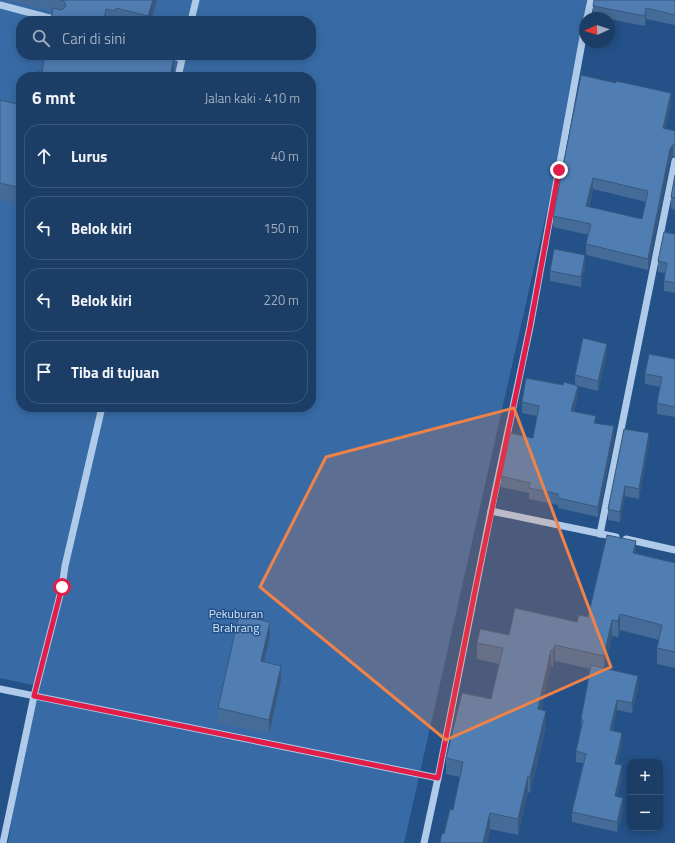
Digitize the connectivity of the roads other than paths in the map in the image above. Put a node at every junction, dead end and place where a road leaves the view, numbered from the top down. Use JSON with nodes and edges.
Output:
{"nodes":[{"id":1,"x":196,"y":0,"type":"edge"},
{"id":2,"x":591,"y":0,"type":"edge"},
{"id":3,"x":0,"y":5,"type":"edge"},
{"id":4,"x":588,"y":12,"type":"edge"},
{"id":5,"x":42,"y":16,"type":"edge"},
{"id":6,"x":192,"y":16,"type":"edge"},
{"id":7,"x":581,"y":48,"type":"edge"},
{"id":8,"x":181,"y":60,"type":"edge"},
{"id":9,"x":179,"y":72,"type":"edge"},
{"id":10,"x":675,"y":162,"type":"edge"},
{"id":11,"x":101,"y":412,"type":"edge"},
{"id":12,"x":491,"y":511,"type":"junction"},
{"id":13,"x":600,"y":534,"type":"junction"},
{"id":14,"x":675,"y":550,"type":"edge"},
{"id":15,"x":0,"y":689,"type":"edge"},
{"id":16,"x":34,"y":696,"type":"junction"},
{"id":17,"x":438,"y":778,"type":"junction"},
{"id":18,"x":4,"y":843,"type":"edge"},
{"id":19,"x":424,"y":843,"type":"edge"}],
"edges":[{"from":1,"to":6,"type":"street"},
{"from":2,"to":4,"type":"street"},
{"from":3,"to":5,"type":"street"},
{"from":7,"to":12,"type":"street"},
{"from":8,"to":9,"type":"street"},
{"from":10,"to":13,"type":"street"},
{"from":11,"to":16,"type":"street"},
{"from":12,"to":13,"type":"street"},
{"from":12,"to":17,"type":"street"},
{"from":13,"to":14,"type":"street"},
{"from":15,"to":16,"type":"street"},
{"from":16,"to":17,"type":"street"},
{"from":16,"to":18,"type":"street"},
{"from":17,"to":19,"type":"street"}]}
